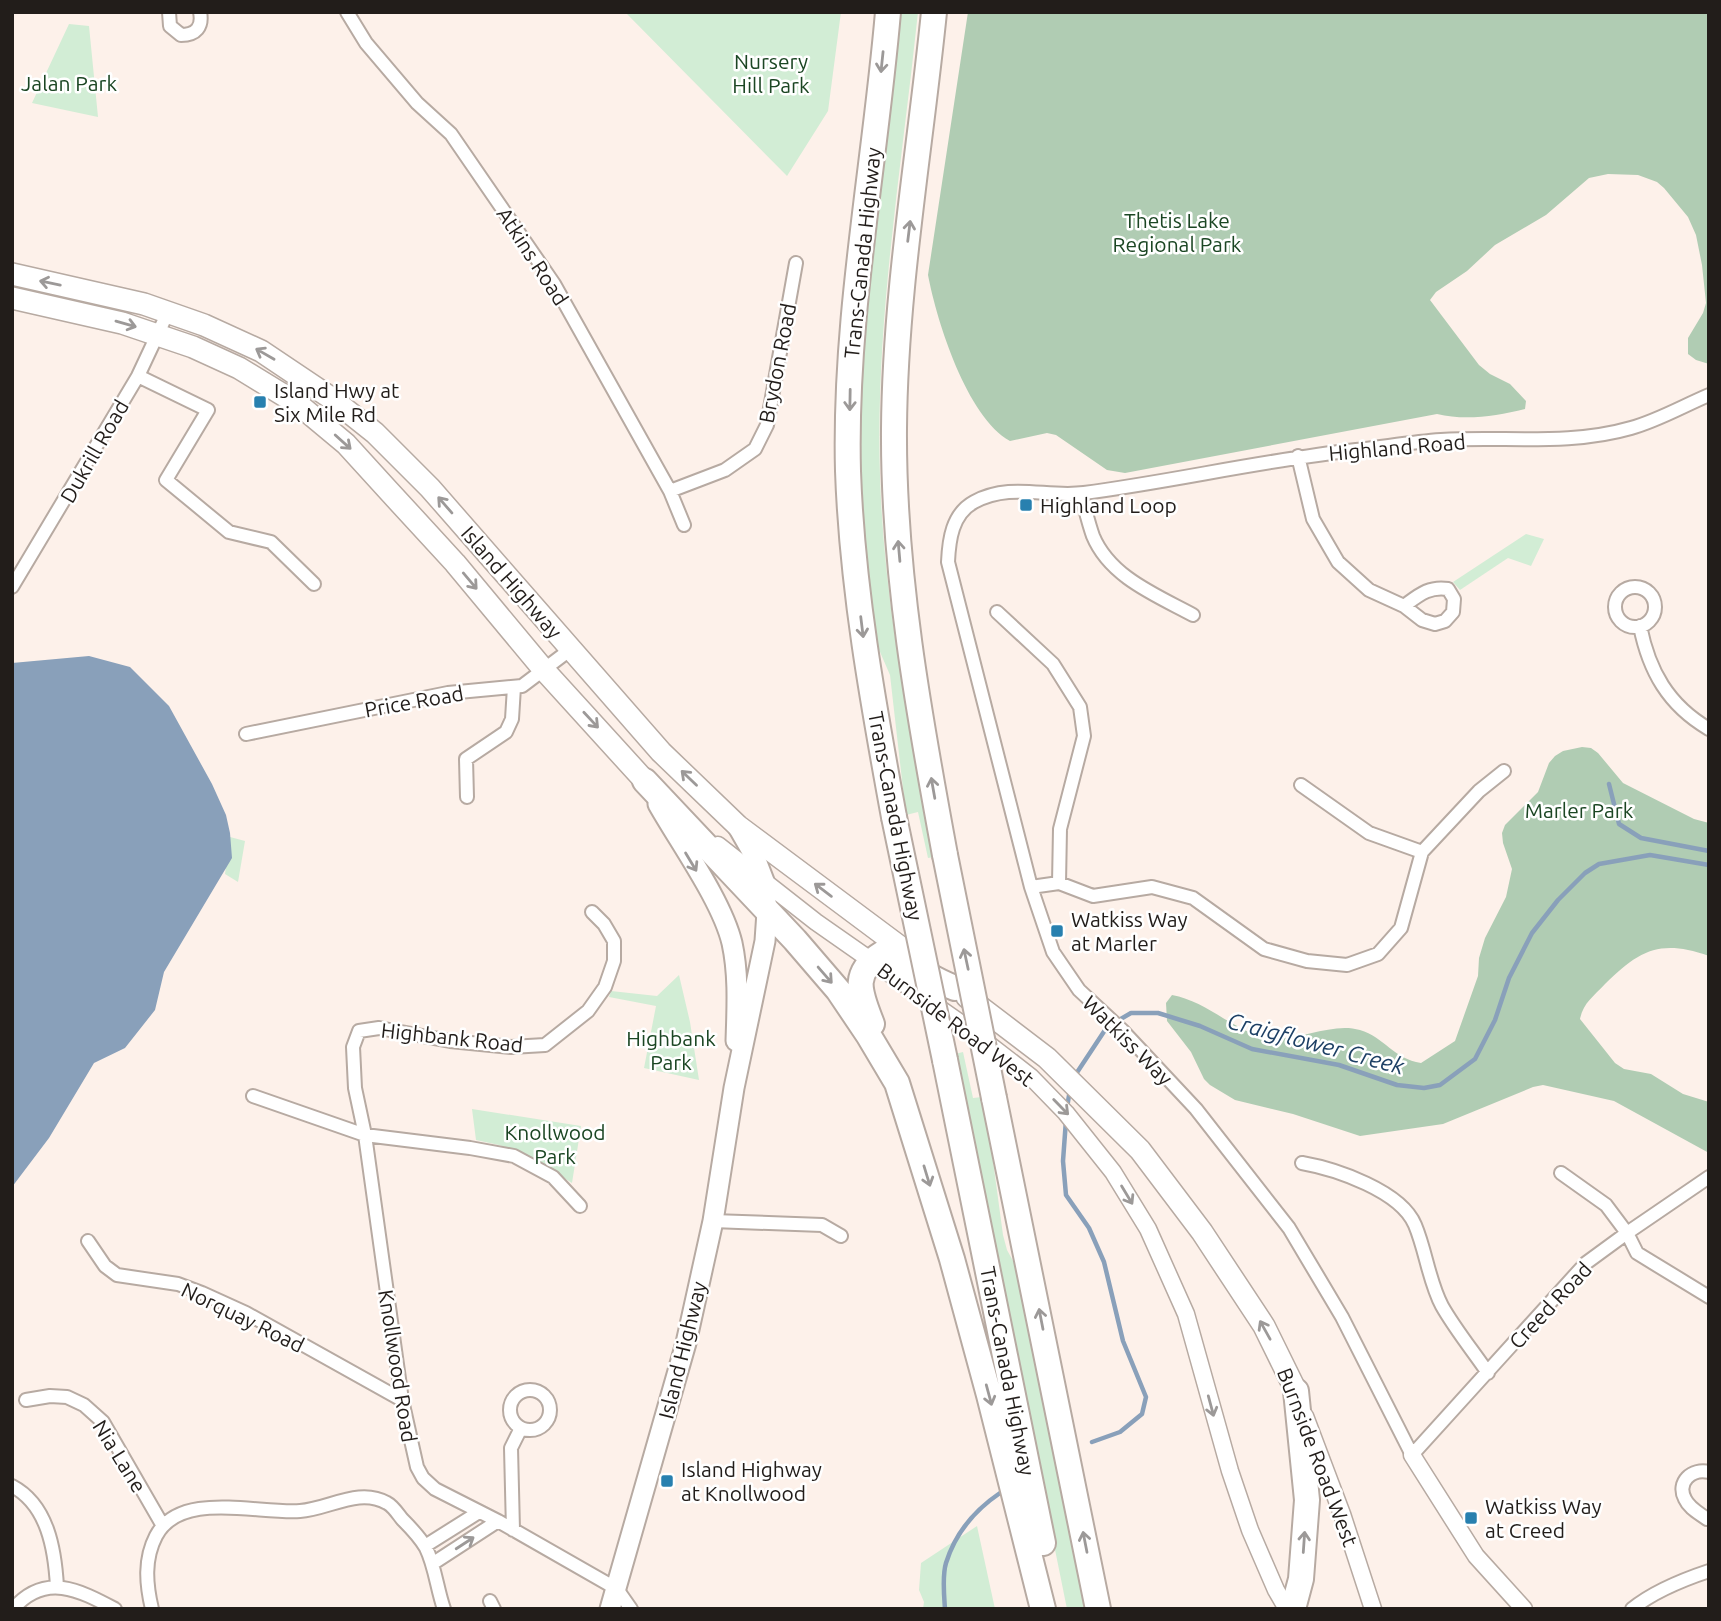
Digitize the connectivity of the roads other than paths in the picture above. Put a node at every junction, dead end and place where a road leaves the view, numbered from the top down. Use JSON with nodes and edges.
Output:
{"nodes":[{"id":1,"x":169,"y":12,"type":"edge"},
{"id":2,"x":200,"y":12,"type":"edge"},
{"id":3,"x":347,"y":12,"type":"edge"},
{"id":4,"x":888,"y":12,"type":"edge"},
{"id":5,"x":934,"y":12,"type":"edge"},
{"id":6,"x":796,"y":263,"type":"dead end"},
{"id":7,"x":12,"y":274,"type":"edge"},
{"id":8,"x":12,"y":298,"type":"edge"},
{"id":9,"x":168,"y":312,"type":"junction"},
{"id":10,"x":159,"y":334,"type":"junction"},
{"id":11,"x":138,"y":376,"type":"junction"},
{"id":12,"x":1709,"y":395,"type":"edge"},
{"id":13,"x":1298,"y":456,"type":"junction"},
{"id":14,"x":670,"y":491,"type":"junction"},
{"id":15,"x":1081,"y":494,"type":"junction"},
{"id":16,"x":684,"y":525,"type":"dead end"},
{"id":17,"x":314,"y":584,"type":"dead end"},
{"id":18,"x":12,"y":587,"type":"edge"},
{"id":19,"x":1404,"y":606,"type":"dead end"},
{"id":20,"x":998,"y":612,"type":"dead end"},
{"id":21,"x":1193,"y":615,"type":"dead end"},
{"id":22,"x":1640,"y":626,"type":"dead end"},
{"id":23,"x":571,"y":649,"type":"junction"},
{"id":24,"x":544,"y":670,"type":"junction"},
{"id":25,"x":514,"y":687,"type":"junction"},
{"id":26,"x":1709,"y":729,"type":"edge"},
{"id":27,"x":246,"y":734,"type":"dead end"},
{"id":28,"x":1504,"y":771,"type":"dead end"},
{"id":29,"x":645,"y":781,"type":"junction"},
{"id":30,"x":1301,"y":785,"type":"dead end"},
{"id":31,"x":467,"y":797,"type":"dead end"},
{"id":32,"x":738,"y":826,"type":"junction"},
{"id":33,"x":1422,"y":852,"type":"junction"},
{"id":34,"x":764,"y":881,"type":"junction"},
{"id":35,"x":1059,"y":883,"type":"junction"},
{"id":36,"x":1031,"y":887,"type":"junction"},
{"id":37,"x":592,"y":912,"type":"dead end"},
{"id":38,"x":767,"y":912,"type":"junction"},
{"id":39,"x":870,"y":961,"type":"junction"},
{"id":40,"x":955,"y":988,"type":"junction"},
{"id":41,"x":359,"y":1031,"type":"joint"},
{"id":42,"x":897,"y":1083,"type":"junction"},
{"id":43,"x":734,"y":1088,"type":"junction"},
{"id":44,"x":253,"y":1096,"type":"dead end"},
{"id":45,"x":365,"y":1135,"type":"junction"},
{"id":46,"x":1302,"y":1163,"type":"dead end"},
{"id":47,"x":1562,"y":1173,"type":"dead end"},
{"id":48,"x":1709,"y":1177,"type":"edge"},
{"id":49,"x":580,"y":1206,"type":"dead end"},
{"id":50,"x":713,"y":1221,"type":"junction"},
{"id":51,"x":1626,"y":1233,"type":"junction"},
{"id":52,"x":841,"y":1237,"type":"dead end"},
{"id":53,"x":88,"y":1241,"type":"dead end"},
{"id":54,"x":1709,"y":1297,"type":"edge"},
{"id":55,"x":1488,"y":1373,"type":"junction"},
{"id":56,"x":1296,"y":1391,"type":"junction"},
{"id":57,"x":26,"y":1400,"type":"dead end"},
{"id":58,"x":402,"y":1400,"type":"junction"},
{"id":59,"x":521,"y":1428,"type":"dead end"},
{"id":60,"x":1412,"y":1455,"type":"junction"},
{"id":61,"x":1709,"y":1472,"type":"edge"},
{"id":62,"x":12,"y":1486,"type":"edge"},
{"id":63,"x":479,"y":1512,"type":"junction"},
{"id":64,"x":1708,"y":1518,"type":"edge"},
{"id":65,"x":498,"y":1521,"type":"junction"},
{"id":66,"x":163,"y":1525,"type":"junction"},
{"id":67,"x":513,"y":1530,"type":"junction"},
{"id":68,"x":1709,"y":1534,"type":"edge"},
{"id":69,"x":425,"y":1546,"type":"junction"},
{"id":70,"x":432,"y":1564,"type":"junction"},
{"id":71,"x":1709,"y":1571,"type":"edge"},
{"id":72,"x":57,"y":1587,"type":"junction"},
{"id":73,"x":617,"y":1589,"type":"junction"},
{"id":74,"x":13,"y":1609,"type":"edge"},
{"id":75,"x":115,"y":1609,"type":"edge"},
{"id":76,"x":151,"y":1609,"type":"edge"},
{"id":77,"x":444,"y":1609,"type":"edge"},
{"id":78,"x":610,"y":1609,"type":"edge"},
{"id":79,"x":631,"y":1609,"type":"edge"},
{"id":80,"x":1043,"y":1609,"type":"edge"},
{"id":81,"x":1056,"y":1609,"type":"edge"},
{"id":82,"x":1098,"y":1609,"type":"edge"},
{"id":83,"x":1287,"y":1609,"type":"edge"},
{"id":84,"x":1293,"y":1609,"type":"edge"},
{"id":85,"x":1373,"y":1609,"type":"edge"},
{"id":86,"x":1524,"y":1609,"type":"edge"},
{"id":87,"x":1632,"y":1609,"type":"edge"}],
"edges":[{"from":1,"to":2,"type":"street"},
{"from":3,"to":14,"type":"street","name":"Atkins Road"},
{"from":4,"to":81,"type":"highway","name":"Trans-Canada Highway","one_way":true,"bridge":true},
{"from":82,"to":5,"type":"highway","name":"Trans-Canada Highway","one_way":true,"bridge":true},
{"from":6,"to":14,"type":"street","name":"Brydon Road"},
{"from":9,"to":7,"type":"main road","name":"Island Highway","one_way":true},
{"from":8,"to":10,"type":"main road","name":"Island Highway","one_way":true},
{"from":9,"to":10,"type":"street","name":"Dukrill Road"},
{"from":23,"to":9,"type":"main road","name":"Island Highway","one_way":true},
{"from":10,"to":11,"type":"street","name":"Dukrill Road"},
{"from":10,"to":24,"type":"main road","name":"Island Highway","one_way":true},
{"from":11,"to":17,"type":"street"},
{"from":11,"to":18,"type":"street","name":"Dukrill Road"},
{"from":12,"to":13,"type":"street","name":"Highland Road"},
{"from":13,"to":15,"type":"street","name":"Highland Road"},
{"from":13,"to":19,"type":"street"},
{"from":14,"to":16,"type":"street","name":"Atkins Road"},
{"from":15,"to":21,"type":"street"},
{"from":15,"to":36,"type":"street","name":"Watkiss Way"},
{"from":20,"to":35,"type":"street"},
{"from":22,"to":26,"type":"street"},
{"from":23,"to":24,"type":"street","name":"Price Road"},
{"from":32,"to":23,"type":"main road","name":"Island Highway","one_way":true},
{"from":24,"to":25,"type":"street","name":"Price Road"},
{"from":24,"to":29,"type":"main road","name":"Island Highway","one_way":true},
{"from":25,"to":27,"type":"street","name":"Price Road"},
{"from":25,"to":31,"type":"street"},
{"from":28,"to":33,"type":"street"},
{"from":29,"to":34,"type":"street","name":"Burnside Road West"},
{"from":29,"to":38,"type":"highway"},
{"from":29,"to":43,"type":"main road","name":"Island Highway","one_way":true},
{"from":30,"to":33,"type":"street"},
{"from":32,"to":34,"type":"main road","name":"Island Highway"},
{"from":40,"to":32,"type":"main road","name":"Burnside Road West","one_way":true},
{"from":33,"to":35,"type":"street"},
{"from":34,"to":38,"type":"main road","name":"Island Highway"},
{"from":34,"to":39,"type":"street","name":"Burnside Road West"},
{"from":35,"to":36,"type":"street"},
{"from":36,"to":60,"type":"street","name":"Watkiss Way"},
{"from":37,"to":41,"type":"street","name":"Highbank Road"},
{"from":38,"to":42,"type":"highway","one_way":true},
{"from":38,"to":43,"type":"main road","name":"Island Highway"},
{"from":39,"to":40,"type":"highway"},
{"from":39,"to":42,"type":"highway"},
{"from":39,"to":83,"type":"street","name":"Burnside Road West","one_way":true},
{"from":56,"to":40,"type":"main road","name":"Burnside Road West","one_way":true},
{"from":41,"to":45,"type":"street","name":"Knollwood Road"},
{"from":42,"to":80,"type":"highway","one_way":true},
{"from":43,"to":50,"type":"main road","name":"Island Highway"},
{"from":44,"to":45,"type":"street"},
{"from":45,"to":49,"type":"street"},
{"from":45,"to":58,"type":"street","name":"Knollwood Road"},
{"from":46,"to":55,"type":"street"},
{"from":47,"to":51,"type":"street"},
{"from":48,"to":51,"type":"street","name":"Creed Road"},
{"from":50,"to":52,"type":"street"},
{"from":50,"to":73,"type":"main road","name":"Island Highway"},
{"from":51,"to":54,"type":"street"},
{"from":51,"to":55,"type":"street","name":"Creed Road"},
{"from":53,"to":58,"type":"street","name":"Norquay Road"},
{"from":55,"to":60,"type":"street","name":"Creed Road"},
{"from":84,"to":56,"type":"highway","one_way":true},
{"from":56,"to":85,"type":"street","name":"Burnside Road West"},
{"from":57,"to":66,"type":"street","name":"Nia Lane"},
{"from":58,"to":63,"type":"street","name":"Knollwood Road"},
{"from":59,"to":67,"type":"street"},
{"from":60,"to":86,"type":"street","name":"Watkiss Way"},
{"from":61,"to":64,"type":"street"},
{"from":62,"to":72,"type":"street"},
{"from":63,"to":65,"type":"street","name":"Knollwood Road"},
{"from":63,"to":69,"type":"street"},
{"from":64,"to":68,"type":"street"},
{"from":65,"to":67,"type":"street","name":"Knollwood Road"},
{"from":70,"to":65,"type":"street","one_way":true},
{"from":66,"to":69,"type":"street"},
{"from":66,"to":76,"type":"street"},
{"from":67,"to":73,"type":"street","name":"Knollwood Road"},
{"from":69,"to":70,"type":"street"},
{"from":70,"to":77,"type":"street"},
{"from":71,"to":87,"type":"street"},
{"from":72,"to":74,"type":"street"},
{"from":72,"to":75,"type":"street"},
{"from":73,"to":78,"type":"main road","name":"Island Highway"},
{"from":73,"to":79,"type":"street"}]}
